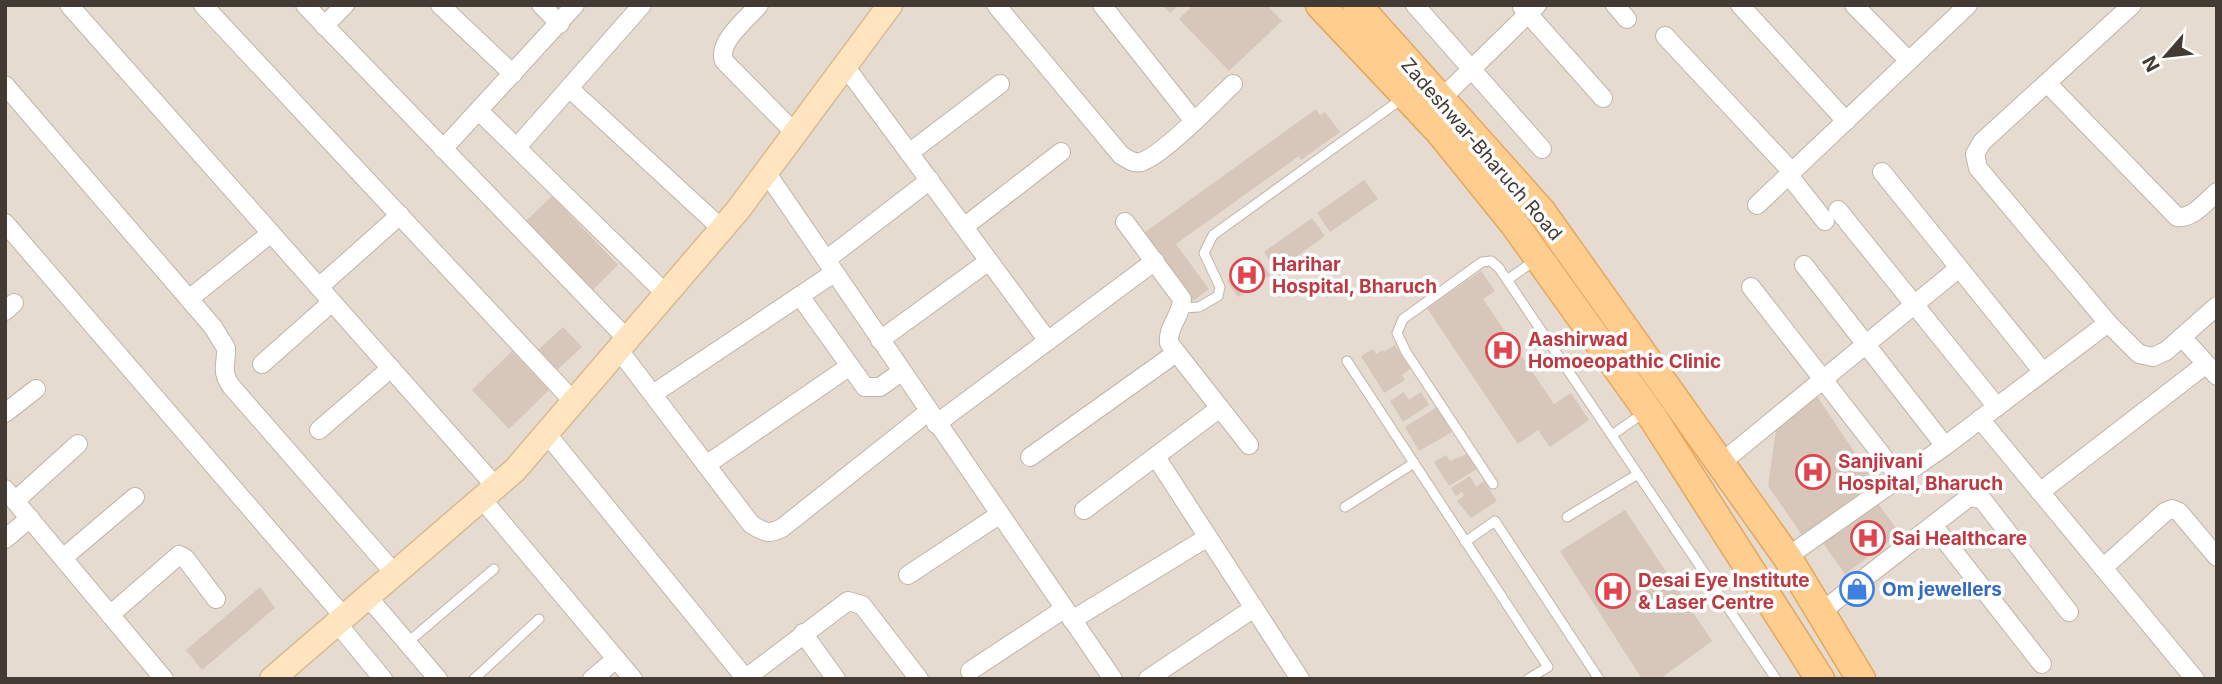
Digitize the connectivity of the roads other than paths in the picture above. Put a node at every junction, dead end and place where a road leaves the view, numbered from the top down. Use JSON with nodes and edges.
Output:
{"nodes":[{"id":1,"x":69,"y":5,"type":"edge"},
{"id":2,"x":203,"y":5,"type":"edge"},
{"id":3,"x":305,"y":5,"type":"edge"},
{"id":4,"x":345,"y":5,"type":"edge"},
{"id":5,"x":440,"y":5,"type":"edge"},
{"id":6,"x":541,"y":5,"type":"edge"},
{"id":7,"x":575,"y":5,"type":"edge"},
{"id":8,"x":642,"y":5,"type":"edge"},
{"id":9,"x":759,"y":5,"type":"edge"},
{"id":10,"x":890,"y":5,"type":"edge"},
{"id":11,"x":996,"y":5,"type":"edge"},
{"id":12,"x":1102,"y":5,"type":"edge"},
{"id":13,"x":1320,"y":5,"type":"edge"},
{"id":14,"x":1357,"y":5,"type":"edge"},
{"id":15,"x":1415,"y":5,"type":"edge"},
{"id":16,"x":1740,"y":5,"type":"edge"},
{"id":17,"x":1854,"y":5,"type":"edge"},
{"id":18,"x":1968,"y":5,"type":"edge"},
{"id":19,"x":2132,"y":5,"type":"edge"},
{"id":20,"x":1529,"y":8,"type":"edge"},
{"id":21,"x":560,"y":24,"type":"junction"},
{"id":22,"x":324,"y":26,"type":"junction"},
{"id":23,"x":1665,"y":36,"type":"dead end"},
{"id":24,"x":1909,"y":61,"type":"junction"},
{"id":25,"x":845,"y":66,"type":"junction"},
{"id":26,"x":1472,"y":70,"type":"junction"},
{"id":27,"x":513,"y":74,"type":"junction"},
{"id":28,"x":2047,"y":83,"type":"junction"},
{"id":29,"x":1000,"y":84,"type":"dead end"},
{"id":30,"x":5,"y":85,"type":"edge"},
{"id":31,"x":1233,"y":85,"type":"dead end"},
{"id":32,"x":569,"y":88,"type":"junction"},
{"id":33,"x":1406,"y":97,"type":"junction"},
{"id":34,"x":1603,"y":98,"type":"dead end"},
{"id":35,"x":1441,"y":99,"type":"junction"},
{"id":36,"x":479,"y":111,"type":"junction"},
{"id":37,"x":1194,"y":120,"type":"junction"},
{"id":38,"x":1846,"y":121,"type":"junction"},
{"id":39,"x":795,"y":133,"type":"junction"},
{"id":40,"x":517,"y":148,"type":"junction"},
{"id":41,"x":443,"y":149,"type":"junction"},
{"id":42,"x":1542,"y":149,"type":"dead end"},
{"id":43,"x":1061,"y":152,"type":"dead end"},
{"id":44,"x":909,"y":153,"type":"junction"},
{"id":45,"x":766,"y":172,"type":"junction"},
{"id":46,"x":1793,"y":172,"type":"junction"},
{"id":47,"x":1882,"y":172,"type":"dead end"},
{"id":48,"x":930,"y":180,"type":"junction"},
{"id":49,"x":2217,"y":191,"type":"edge"},
{"id":50,"x":1758,"y":205,"type":"dead end"},
{"id":51,"x":400,"y":215,"type":"junction"},
{"id":52,"x":1125,"y":222,"type":"dead end"},
{"id":53,"x":5,"y":223,"type":"edge"},
{"id":54,"x":964,"y":227,"type":"junction"},
{"id":55,"x":722,"y":229,"type":"junction"},
{"id":56,"x":271,"y":233,"type":"junction"},
{"id":57,"x":1539,"y":258,"type":"junction"},
{"id":58,"x":989,"y":261,"type":"junction"},
{"id":59,"x":1154,"y":261,"type":"junction"},
{"id":60,"x":1804,"y":265,"type":"dead end"},
{"id":61,"x":830,"y":267,"type":"junction"},
{"id":62,"x":1959,"y":268,"type":"junction"},
{"id":63,"x":1507,"y":279,"type":"junction"},
{"id":64,"x":1751,"y":287,"type":"dead end"},
{"id":65,"x":319,"y":288,"type":"junction"},
{"id":66,"x":667,"y":294,"type":"junction"},
{"id":67,"x":800,"y":296,"type":"junction"},
{"id":68,"x":189,"y":299,"type":"junction"},
{"id":69,"x":332,"y":302,"type":"junction"},
{"id":70,"x":1915,"y":305,"type":"junction"},
{"id":71,"x":2217,"y":306,"type":"edge"},
{"id":72,"x":1182,"y":308,"type":"junction"},
{"id":73,"x":2108,"y":323,"type":"junction"},
{"id":74,"x":2182,"y":337,"type":"junction"},
{"id":75,"x":880,"y":340,"type":"junction"},
{"id":76,"x":1048,"y":341,"type":"junction"},
{"id":77,"x":1867,"y":344,"type":"junction"},
{"id":78,"x":623,"y":345,"type":"junction"},
{"id":79,"x":1176,"y":353,"type":"junction"},
{"id":80,"x":1347,"y":360,"type":"dead end"},
{"id":81,"x":262,"y":364,"type":"dead end"},
{"id":82,"x":850,"y":366,"type":"junction"},
{"id":83,"x":391,"y":368,"type":"junction"},
{"id":84,"x":2212,"y":370,"type":"edge"},
{"id":85,"x":901,"y":372,"type":"junction"},
{"id":86,"x":2043,"y":372,"type":"junction"},
{"id":87,"x":1824,"y":380,"type":"junction"},
{"id":88,"x":36,"y":389,"type":"dead end"},
{"id":89,"x":653,"y":394,"type":"junction"},
{"id":90,"x":574,"y":402,"type":"junction"},
{"id":91,"x":1997,"y":407,"type":"junction"},
{"id":92,"x":1220,"y":408,"type":"junction"},
{"id":93,"x":1647,"y":410,"type":"junction"},
{"id":94,"x":5,"y":413,"type":"edge"},
{"id":95,"x":932,"y":418,"type":"junction"},
{"id":96,"x":1980,"y":419,"type":"junction"},
{"id":97,"x":319,"y":430,"type":"dead end"},
{"id":98,"x":547,"y":433,"type":"junction"},
{"id":99,"x":1612,"y":435,"type":"junction"},
{"id":100,"x":78,"y":443,"type":"dead end"},
{"id":101,"x":1249,"y":445,"type":"dead end"},
{"id":102,"x":1945,"y":446,"type":"junction"},
{"id":103,"x":1030,"y":457,"type":"dead end"},
{"id":104,"x":1156,"y":457,"type":"junction"},
{"id":105,"x":1414,"y":463,"type":"junction"},
{"id":106,"x":1721,"y":463,"type":"junction"},
{"id":107,"x":706,"y":465,"type":"junction"},
{"id":108,"x":1638,"y":474,"type":"junction"},
{"id":109,"x":1899,"y":477,"type":"junction"},
{"id":110,"x":1493,"y":484,"type":"dead end"},
{"id":111,"x":2040,"y":492,"type":"junction"},
{"id":112,"x":489,"y":493,"type":"junction"},
{"id":113,"x":10,"y":495,"type":"edge"},
{"id":114,"x":135,"y":497,"type":"dead end"},
{"id":115,"x":1345,"y":507,"type":"dead end"},
{"id":116,"x":1084,"y":510,"type":"dead end"},
{"id":117,"x":999,"y":514,"type":"junction"},
{"id":118,"x":1567,"y":517,"type":"dead end"},
{"id":119,"x":30,"y":518,"type":"junction"},
{"id":120,"x":1933,"y":525,"type":"junction"},
{"id":121,"x":1208,"y":537,"type":"junction"},
{"id":122,"x":5,"y":540,"type":"edge"},
{"id":123,"x":1465,"y":542,"type":"junction"},
{"id":124,"x":1787,"y":557,"type":"junction"},
{"id":125,"x":2217,"y":557,"type":"edge"},
{"id":126,"x":63,"y":558,"type":"junction"},
{"id":127,"x":2103,"y":568,"type":"junction"},
{"id":128,"x":494,"y":569,"type":"dead end"},
{"id":129,"x":395,"y":574,"type":"junction"},
{"id":130,"x":908,"y":575,"type":"dead end"},
{"id":131,"x":368,"y":597,"type":"junction"},
{"id":132,"x":216,"y":598,"type":"dead end"},
{"id":133,"x":1254,"y":608,"type":"junction"},
{"id":134,"x":1821,"y":612,"type":"junction"},
{"id":135,"x":2069,"y":612,"type":"dead end"},
{"id":136,"x":110,"y":615,"type":"junction"},
{"id":137,"x":1068,"y":615,"type":"junction"},
{"id":138,"x":539,"y":619,"type":"dead end"},
{"id":139,"x":340,"y":620,"type":"junction"},
{"id":140,"x":803,"y":634,"type":"junction"},
{"id":141,"x":407,"y":643,"type":"junction"},
{"id":142,"x":616,"y":659,"type":"junction"},
{"id":143,"x":2042,"y":664,"type":"dead end"},
{"id":144,"x":970,"y":671,"type":"dead end"},
{"id":145,"x":1813,"y":676,"type":"edge"},
{"id":146,"x":1298,"y":678,"type":"edge"},
{"id":147,"x":164,"y":679,"type":"edge"},
{"id":148,"x":272,"y":679,"type":"edge"},
{"id":149,"x":383,"y":679,"type":"edge"},
{"id":150,"x":438,"y":679,"type":"edge"},
{"id":151,"x":474,"y":679,"type":"edge"},
{"id":152,"x":592,"y":679,"type":"edge"},
{"id":153,"x":633,"y":679,"type":"edge"},
{"id":154,"x":746,"y":679,"type":"edge"},
{"id":155,"x":836,"y":679,"type":"edge"},
{"id":156,"x":919,"y":679,"type":"edge"},
{"id":157,"x":1112,"y":679,"type":"edge"},
{"id":158,"x":1148,"y":679,"type":"edge"},
{"id":159,"x":1528,"y":679,"type":"edge"},
{"id":160,"x":1599,"y":679,"type":"edge"},
{"id":161,"x":1776,"y":679,"type":"edge"},
{"id":162,"x":1861,"y":679,"type":"edge"},
{"id":163,"x":2195,"y":679,"type":"edge"}],
"edges":[{"from":1,"to":56,"type":"street"},
{"from":2,"to":51,"type":"street"},
{"from":3,"to":22,"type":"street"},
{"from":4,"to":22,"type":"street"},
{"from":5,"to":27,"type":"street"},
{"from":6,"to":21,"type":"street"},
{"from":7,"to":21,"type":"street"},
{"from":8,"to":32,"type":"street"},
{"from":9,"to":39,"type":"street"},
{"from":10,"to":25,"type":"main road"},
{"from":11,"to":37,"type":"street"},
{"from":12,"to":37,"type":"street"},
{"from":13,"to":33,"type":"main road","name":"Zadeshwar-Bharuch Road"},
{"from":14,"to":35,"type":"main road","name":"Zadeshwar-Bharuch Road"},
{"from":15,"to":26,"type":"street"},
{"from":16,"to":38,"type":"street"},
{"from":17,"to":24,"type":"street"},
{"from":18,"to":24,"type":"street"},
{"from":19,"to":28,"type":"street"},
{"from":20,"to":26,"type":"street"},
{"from":20,"to":34,"type":"street"},
{"from":21,"to":27,"type":"street"},
{"from":22,"to":41,"type":"street"},
{"from":23,"to":46,"type":"street"},
{"from":24,"to":38,"type":"street"},
{"from":25,"to":39,"type":"main road"},
{"from":25,"to":44,"type":"street"},
{"from":26,"to":35,"type":"street"},
{"from":26,"to":42,"type":"street"},
{"from":27,"to":36,"type":"street"},
{"from":28,"to":49,"type":"street"},
{"from":28,"to":73,"type":"street"},
{"from":29,"to":44,"type":"street"},
{"from":30,"to":68,"type":"street"},
{"from":31,"to":37,"type":"street"},
{"from":32,"to":40,"type":"street"},
{"from":32,"to":55,"type":"street"},
{"from":33,"to":57,"type":"main road","name":"Zadeshwar-Bharuch Road"},
{"from":33,"to":72,"type":"lane"},
{"from":35,"to":106,"type":"main road","name":"Zadeshwar-Bharuch Road"},
{"from":36,"to":40,"type":"street"},
{"from":36,"to":41,"type":"street"},
{"from":38,"to":46,"type":"street"},
{"from":39,"to":45,"type":"main road"},
{"from":40,"to":66,"type":"street"},
{"from":41,"to":78,"type":"street"},
{"from":43,"to":54,"type":"street"},
{"from":44,"to":48,"type":"street"},
{"from":45,"to":55,"type":"main road"},
{"from":45,"to":61,"type":"street"},
{"from":46,"to":50,"type":"street"},
{"from":46,"to":70,"type":"street"},
{"from":47,"to":62,"type":"street"},
{"from":48,"to":54,"type":"street"},
{"from":48,"to":61,"type":"street"},
{"from":51,"to":65,"type":"street"},
{"from":51,"to":90,"type":"street"},
{"from":52,"to":59,"type":"street"},
{"from":53,"to":139,"type":"street"},
{"from":54,"to":58,"type":"street"},
{"from":55,"to":66,"type":"main road"},
{"from":56,"to":65,"type":"street"},
{"from":56,"to":68,"type":"street"},
{"from":57,"to":63,"type":"lane"},
{"from":57,"to":93,"type":"main road","name":"Zadeshwar-Bharuch Road"},
{"from":58,"to":75,"type":"street"},
{"from":58,"to":76,"type":"street"},
{"from":59,"to":72,"type":"street"},
{"from":59,"to":76,"type":"street"},
{"from":60,"to":77,"type":"street"},
{"from":61,"to":67,"type":"street"},
{"from":61,"to":75,"type":"street"},
{"from":62,"to":70,"type":"street"},
{"from":62,"to":86,"type":"street"},
{"from":63,"to":99,"type":"lane"},
{"from":63,"to":110,"type":"lane"},
{"from":64,"to":87,"type":"street"},
{"from":65,"to":69,"type":"street"},
{"from":66,"to":78,"type":"main road"},
{"from":67,"to":82,"type":"street"},
{"from":67,"to":89,"type":"street"},
{"from":68,"to":129,"type":"street"},
{"from":69,"to":81,"type":"street"},
{"from":69,"to":83,"type":"street"},
{"from":70,"to":77,"type":"street"},
{"from":70,"to":91,"type":"street"},
{"from":71,"to":74,"type":"street"},
{"from":72,"to":79,"type":"street"},
{"from":73,"to":74,"type":"street"},
{"from":73,"to":86,"type":"street"},
{"from":74,"to":84,"type":"street"},
{"from":75,"to":85,"type":"street"},
{"from":76,"to":95,"type":"street"},
{"from":77,"to":87,"type":"street"},
{"from":77,"to":102,"type":"street"},
{"from":78,"to":89,"type":"street"},
{"from":78,"to":90,"type":"main road"},
{"from":79,"to":92,"type":"street"},
{"from":79,"to":103,"type":"street"},
{"from":80,"to":105,"type":"lane"},
{"from":82,"to":85,"type":"street"},
{"from":82,"to":107,"type":"street"},
{"from":83,"to":97,"type":"street"},
{"from":83,"to":112,"type":"street"},
{"from":84,"to":111,"type":"street"},
{"from":85,"to":95,"type":"street"},
{"from":86,"to":91,"type":"street"},
{"from":87,"to":106,"type":"street"},
{"from":87,"to":109,"type":"street"},
{"from":88,"to":94,"type":"street"},
{"from":89,"to":107,"type":"street"},
{"from":90,"to":98,"type":"main road"},
{"from":91,"to":96,"type":"street"},
{"from":92,"to":101,"type":"street"},
{"from":92,"to":104,"type":"street"},
{"from":93,"to":99,"type":"lane"},
{"from":93,"to":145,"type":"main road","name":"Zadeshwar-Bharuch Road"},
{"from":95,"to":107,"type":"street"},
{"from":95,"to":117,"type":"street"},
{"from":96,"to":102,"type":"street"},
{"from":96,"to":111,"type":"street"},
{"from":98,"to":112,"type":"main road"},
{"from":98,"to":154,"type":"street"},
{"from":99,"to":108,"type":"lane"},
{"from":100,"to":113,"type":"street"},
{"from":102,"to":109,"type":"street"},
{"from":104,"to":116,"type":"street"},
{"from":104,"to":121,"type":"street"},
{"from":105,"to":115,"type":"lane"},
{"from":105,"to":123,"type":"lane"},
{"from":106,"to":124,"type":"main road","name":"Zadeshwar-Bharuch Road"},
{"from":108,"to":118,"type":"lane"},
{"from":108,"to":161,"type":"lane"},
{"from":109,"to":124,"type":"street"},
{"from":111,"to":127,"type":"street"},
{"from":112,"to":129,"type":"main road"},
{"from":112,"to":142,"type":"street"},
{"from":113,"to":119,"type":"street"},
{"from":114,"to":126,"type":"street"},
{"from":117,"to":130,"type":"street"},
{"from":117,"to":137,"type":"street"},
{"from":119,"to":122,"type":"street"},
{"from":119,"to":126,"type":"street"},
{"from":120,"to":134,"type":"street"},
{"from":120,"to":135,"type":"street"},
{"from":120,"to":143,"type":"street"},
{"from":121,"to":133,"type":"street"},
{"from":121,"to":137,"type":"street"},
{"from":123,"to":159,"type":"lane"},
{"from":123,"to":160,"type":"lane"},
{"from":124,"to":134,"type":"main road","name":"Zadeshwar-Bharuch Road"},
{"from":125,"to":127,"type":"street"},
{"from":126,"to":136,"type":"street"},
{"from":127,"to":163,"type":"street"},
{"from":128,"to":141,"type":"lane"},
{"from":129,"to":131,"type":"main road"},
{"from":131,"to":139,"type":"main road"},
{"from":131,"to":141,"type":"street"},
{"from":132,"to":136,"type":"street"},
{"from":133,"to":146,"type":"street"},
{"from":133,"to":158,"type":"street"},
{"from":134,"to":162,"type":"main road","name":"Zadeshwar-Bharuch Road"},
{"from":136,"to":147,"type":"street"},
{"from":137,"to":144,"type":"street"},
{"from":137,"to":157,"type":"street"},
{"from":138,"to":151,"type":"lane"},
{"from":139,"to":148,"type":"main road"},
{"from":139,"to":149,"type":"street"},
{"from":140,"to":154,"type":"street"},
{"from":140,"to":155,"type":"street"},
{"from":140,"to":156,"type":"street"},
{"from":141,"to":150,"type":"street"},
{"from":142,"to":152,"type":"street"},
{"from":142,"to":153,"type":"street"}]}
